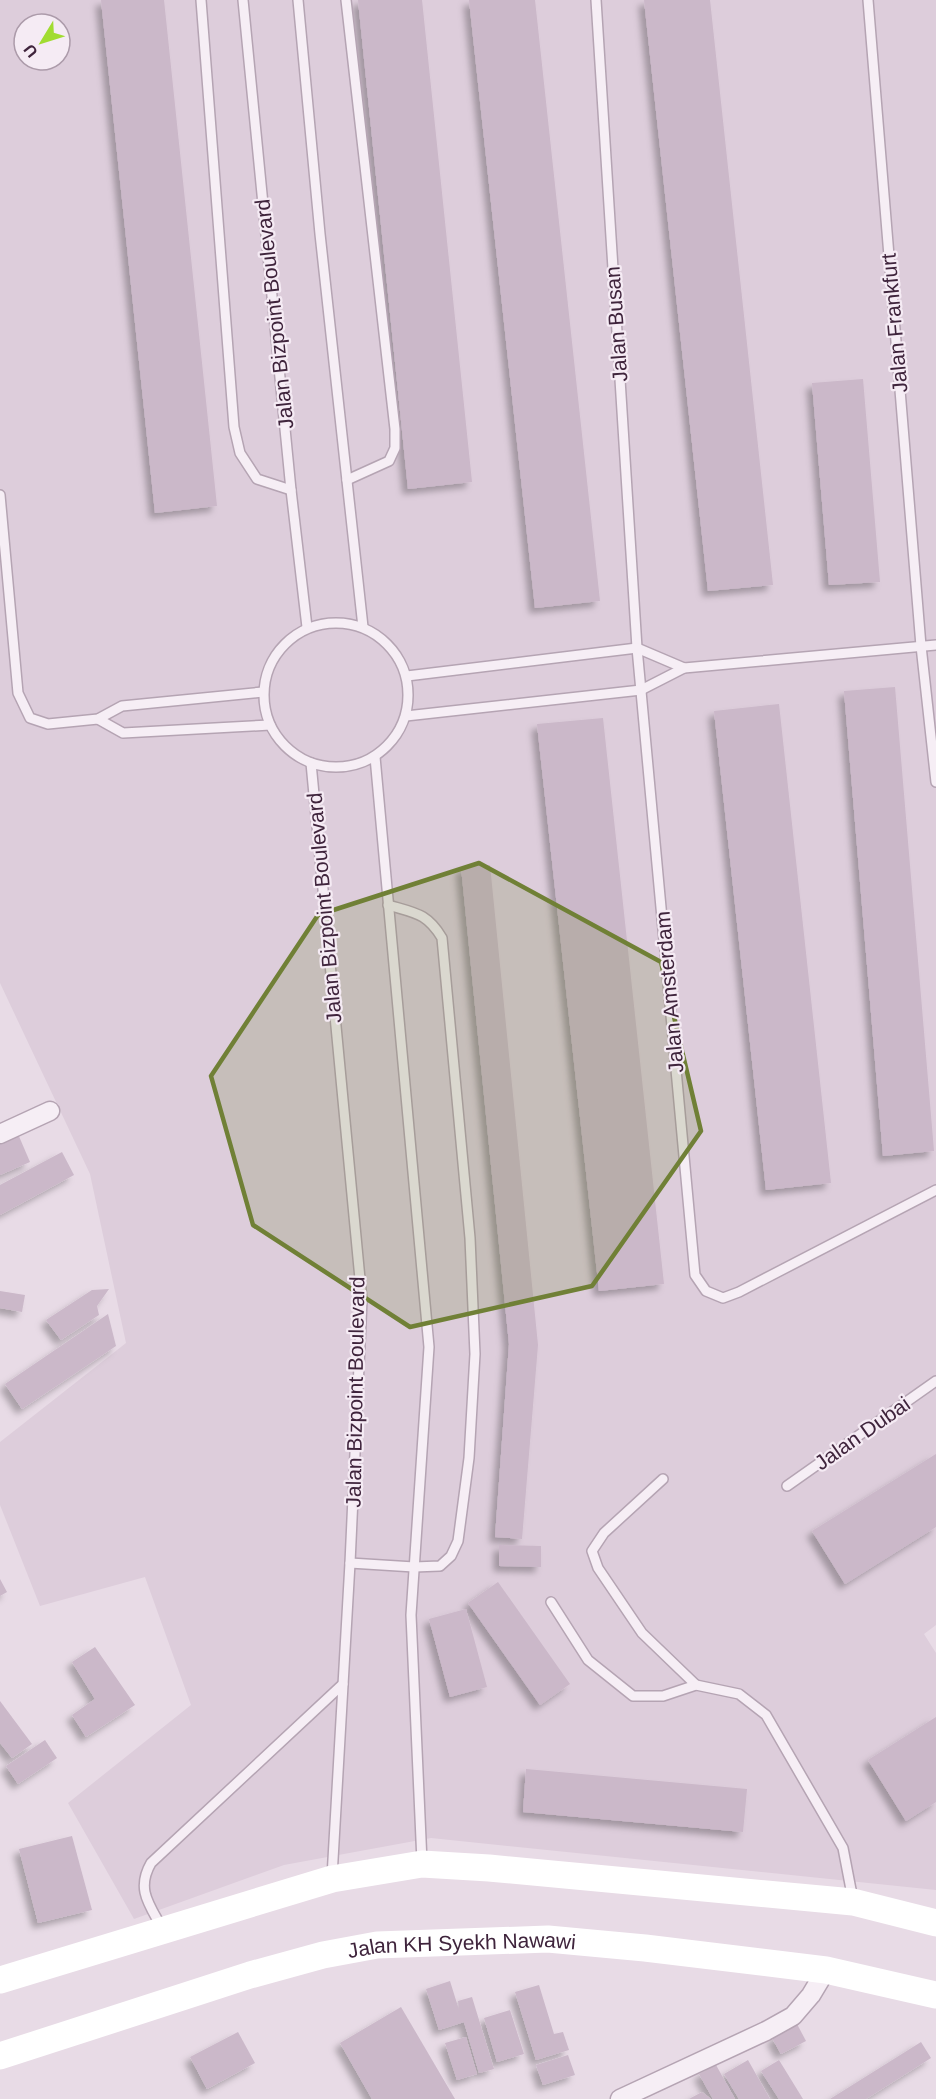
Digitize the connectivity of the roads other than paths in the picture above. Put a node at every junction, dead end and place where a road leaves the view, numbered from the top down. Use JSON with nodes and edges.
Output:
{"nodes":[{"id":1,"x":201,"y":0,"type":"edge"},
{"id":2,"x":243,"y":0,"type":"edge"},
{"id":3,"x":298,"y":0,"type":"edge"},
{"id":4,"x":346,"y":0,"type":"edge"},
{"id":5,"x":596,"y":0,"type":"edge"},
{"id":6,"x":868,"y":0,"type":"edge"},
{"id":7,"x":347,"y":480,"type":"junction"},
{"id":8,"x":291,"y":490,"type":"junction"},
{"id":9,"x":0,"y":495,"type":"edge"},
{"id":10,"x":307,"y":627,"type":"junction"},
{"id":11,"x":363,"y":627,"type":"junction"},
{"id":12,"x":936,"y":645,"type":"edge"},
{"id":13,"x":921,"y":646,"type":"junction"},
{"id":14,"x":637,"y":648,"type":"junction"},
{"id":15,"x":684,"y":668,"type":"junction"},
{"id":16,"x":407,"y":676,"type":"junction"},
{"id":17,"x":641,"y":690,"type":"junction"},
{"id":18,"x":263,"y":692,"type":"junction"},
{"id":19,"x":406,"y":716,"type":"junction"},
{"id":20,"x":98,"y":719,"type":"junction"},
{"id":21,"x":270,"y":725,"type":"junction"},
{"id":22,"x":375,"y":757,"type":"junction"},
{"id":23,"x":310,"y":763,"type":"junction"},
{"id":24,"x":936,"y":782,"type":"edge"},
{"id":25,"x":388,"y":905,"type":"junction"},
{"id":26,"x":50,"y":1111,"type":"dead end"},
{"id":27,"x":0,"y":1134,"type":"edge"},
{"id":28,"x":936,"y":1190,"type":"edge"},
{"id":29,"x":936,"y":1381,"type":"edge"},
{"id":30,"x":663,"y":1479,"type":"dead end"},
{"id":31,"x":787,"y":1486,"type":"dead end"},
{"id":32,"x":350,"y":1563,"type":"junction"},
{"id":33,"x":414,"y":1567,"type":"junction"},
{"id":34,"x":551,"y":1602,"type":"dead end"},
{"id":35,"x":343,"y":1684,"type":"junction"},
{"id":36,"x":696,"y":1685,"type":"junction"},
{"id":37,"x":422,"y":1864,"type":"junction"},
{"id":38,"x":332,"y":1879,"type":"junction"},
{"id":39,"x":853,"y":1902,"type":"junction"},
{"id":40,"x":933,"y":1919,"type":"edge"},
{"id":41,"x":164,"y":1930,"type":"junction"},
{"id":42,"x":826,"y":1970,"type":"junction"},
{"id":43,"x":0,"y":1980,"type":"edge"},
{"id":44,"x":936,"y":1995,"type":"edge"},
{"id":45,"x":0,"y":2056,"type":"edge"},
{"id":46,"x":620,"y":2099,"type":"edge"}],
"edges":[{"from":1,"to":8,"type":"lane"},
{"from":2,"to":8,"type":"lane","name":"Jalan Bizpoint Boulevard"},
{"from":3,"to":7,"type":"lane"},
{"from":4,"to":7,"type":"lane"},
{"from":5,"to":14,"type":"lane","name":"Jalan Busan"},
{"from":6,"to":13,"type":"lane","name":"Jalan Frankfurt"},
{"from":7,"to":11,"type":"lane"},
{"from":8,"to":10,"type":"lane","name":"Jalan Bizpoint Boulevard"},
{"from":9,"to":20,"type":"lane"},
{"from":10,"to":11,"type":"lane","name":"Jalan Bizpoint Boulevard"},
{"from":10,"to":18,"type":"lane","name":"Jalan Bizpoint Boulevard"},
{"from":11,"to":16,"type":"lane","name":"Jalan Bizpoint Boulevard"},
{"from":12,"to":13,"type":"lane"},
{"from":13,"to":15,"type":"lane"},
{"from":13,"to":24,"type":"lane","name":"Jalan Frankfurt"},
{"from":14,"to":15,"type":"lane"},
{"from":14,"to":16,"type":"lane"},
{"from":14,"to":17,"type":"lane","name":"Jalan Busan"},
{"from":15,"to":17,"type":"lane"},
{"from":16,"to":19,"type":"lane","name":"Jalan Bizpoint Boulevard"},
{"from":17,"to":19,"type":"lane"},
{"from":17,"to":28,"type":"lane","name":"Jalan Amsterdam"},
{"from":18,"to":20,"type":"lane"},
{"from":18,"to":21,"type":"lane","name":"Jalan Bizpoint Boulevard"},
{"from":19,"to":22,"type":"lane","name":"Jalan Bizpoint Boulevard"},
{"from":20,"to":21,"type":"lane"},
{"from":21,"to":23,"type":"lane","name":"Jalan Bizpoint Boulevard"},
{"from":22,"to":23,"type":"lane","name":"Jalan Bizpoint Boulevard"},
{"from":22,"to":25,"type":"lane"},
{"from":23,"to":32,"type":"lane","name":"Jalan Bizpoint Boulevard"},
{"from":25,"to":33,"type":"lane"},
{"from":25,"to":33,"type":"lane"},
{"from":26,"to":27,"type":"street"},
{"from":29,"to":31,"type":"lane","name":"Jalan Dubai"},
{"from":30,"to":36,"type":"lane"},
{"from":32,"to":33,"type":"lane"},
{"from":32,"to":35,"type":"lane","name":"Jalan Bizpoint Boulevard"},
{"from":33,"to":37,"type":"lane"},
{"from":34,"to":36,"type":"lane"},
{"from":35,"to":38,"type":"lane","name":"Jalan Bizpoint Boulevard"},
{"from":35,"to":41,"type":"lane"},
{"from":36,"to":39,"type":"lane"},
{"from":37,"to":38,"type":"main road"},
{"from":37,"to":39,"type":"main road"},
{"from":38,"to":41,"type":"main road"},
{"from":39,"to":40,"type":"main road"},
{"from":41,"to":43,"type":"main road"},
{"from":42,"to":44,"type":"main road","name":"Jalan KH Syekh Nawawi"},
{"from":42,"to":45,"type":"main road","name":"Jalan KH Syekh Nawawi"},
{"from":42,"to":46,"type":"street"}]}
